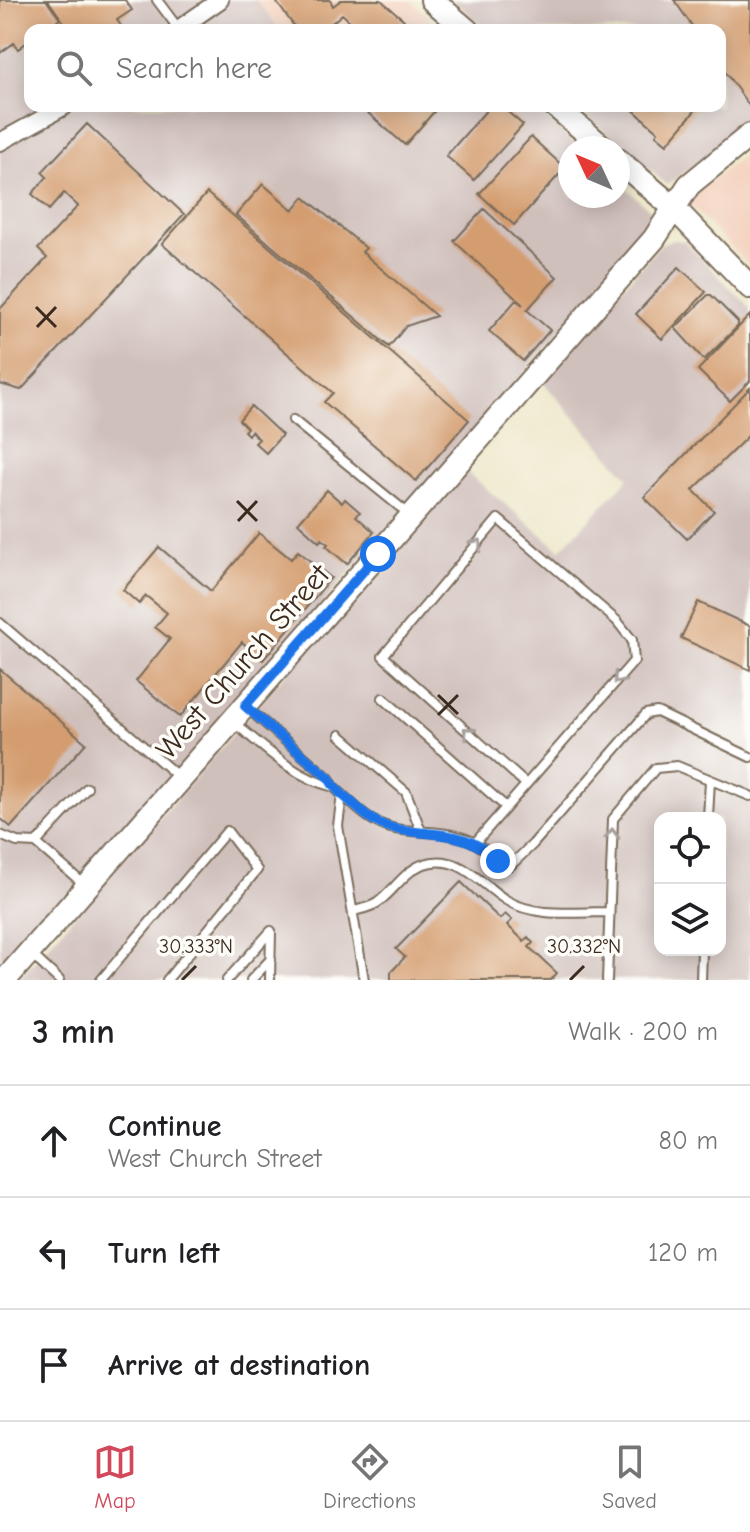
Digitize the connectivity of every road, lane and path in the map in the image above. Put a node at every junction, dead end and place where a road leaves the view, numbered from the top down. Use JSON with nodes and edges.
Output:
{"nodes":[{"id":1,"x":157,"y":0,"type":"edge"},
{"id":2,"x":220,"y":0,"type":"edge"},
{"id":3,"x":432,"y":0,"type":"edge"},
{"id":4,"x":174,"y":24,"type":"edge"},
{"id":5,"x":186,"y":24,"type":"edge"},
{"id":6,"x":460,"y":24,"type":"edge"},
{"id":7,"x":54,"y":112,"type":"edge"},
{"id":8,"x":562,"y":112,"type":"edge"},
{"id":9,"x":750,"y":135,"type":"edge"},
{"id":10,"x":590,"y":136,"type":"edge"},
{"id":11,"x":0,"y":142,"type":"edge"},
{"id":12,"x":630,"y":170,"type":"edge"},
{"id":13,"x":673,"y":207,"type":"junction"},
{"id":14,"x":750,"y":287,"type":"edge"},
{"id":15,"x":293,"y":420,"type":"dead end"},
{"id":16,"x":411,"y":516,"type":"junction"},
{"id":17,"x":0,"y":623,"type":"edge"},
{"id":18,"x":383,"y":698,"type":"dead end"},
{"id":19,"x":238,"y":713,"type":"junction"},
{"id":20,"x":340,"y":735,"type":"dead end"},
{"id":21,"x":750,"y":757,"type":"edge"},
{"id":22,"x":181,"y":779,"type":"junction"},
{"id":23,"x":710,"y":780,"type":"junction"},
{"id":24,"x":526,"y":784,"type":"junction"},
{"id":25,"x":334,"y":787,"type":"junction"},
{"id":26,"x":87,"y":788,"type":"dead end"},
{"id":27,"x":342,"y":794,"type":"junction"},
{"id":28,"x":750,"y":796,"type":"edge"},
{"id":29,"x":506,"y":807,"type":"junction"},
{"id":30,"x":708,"y":812,"type":"edge"},
{"id":31,"x":421,"y":831,"type":"junction"},
{"id":32,"x":0,"y":835,"type":"edge"},
{"id":33,"x":36,"y":843,"type":"junction"},
{"id":34,"x":475,"y":843,"type":"junction"},
{"id":35,"x":86,"y":887,"type":"junction"},
{"id":36,"x":354,"y":911,"type":"junction"},
{"id":37,"x":609,"y":912,"type":"junction"},
{"id":38,"x":29,"y":953,"type":"junction"},
{"id":39,"x":702,"y":956,"type":"edge"},
{"id":40,"x":271,"y":959,"type":"junction"},
{"id":41,"x":5,"y":980,"type":"edge"},
{"id":42,"x":59,"y":980,"type":"edge"},
{"id":43,"x":101,"y":980,"type":"edge"},
{"id":44,"x":167,"y":980,"type":"edge"},
{"id":45,"x":227,"y":980,"type":"edge"},
{"id":46,"x":251,"y":980,"type":"edge"},
{"id":47,"x":270,"y":980,"type":"edge"},
{"id":48,"x":364,"y":980,"type":"edge"},
{"id":49,"x":607,"y":980,"type":"edge"},
{"id":50,"x":701,"y":980,"type":"edge"}],
"edges":[{"from":1,"to":4,"type":"lane"},
{"from":2,"to":5,"type":"street"},
{"from":3,"to":6,"type":"street"},
{"from":7,"to":11,"type":"street"},
{"from":8,"to":10,"type":"street"},
{"from":9,"to":13,"type":"street","name":"West Church Street"},
{"from":12,"to":13,"type":"street"},
{"from":13,"to":14,"type":"street"},
{"from":13,"to":16,"type":"street","name":"West Church Street"},
{"from":15,"to":16,"type":"lane"},
{"from":16,"to":19,"type":"street","name":"West Church Street"},
{"from":17,"to":22,"type":"lane"},
{"from":18,"to":29,"type":"lane"},
{"from":19,"to":22,"type":"street","name":"West Church Street"},
{"from":19,"to":25,"type":"lane"},
{"from":19,"to":25,"type":"lane"},
{"from":20,"to":31,"type":"lane"},
{"from":21,"to":34,"type":"lane"},
{"from":22,"to":35,"type":"street","name":"West Church Street"},
{"from":23,"to":28,"type":"lane"},
{"from":23,"to":30,"type":"lane"},
{"from":37,"to":23,"type":"lane","one_way":true},
{"from":24,"to":24,"type":"lane","one_way":true},
{"from":24,"to":29,"type":"lane"},
{"from":25,"to":27,"type":"lane"},
{"from":26,"to":33,"type":"lane"},
{"from":27,"to":31,"type":"lane"},
{"from":27,"to":36,"type":"lane"},
{"from":29,"to":34,"type":"lane"},
{"from":31,"to":34,"type":"lane"},
{"from":32,"to":33,"type":"lane"},
{"from":33,"to":35,"type":"lane"},
{"from":35,"to":38,"type":"street","name":"West Church Street"},
{"from":36,"to":37,"type":"lane"},
{"from":36,"to":48,"type":"lane"},
{"from":37,"to":49,"type":"lane"},
{"from":38,"to":41,"type":"street","name":"West Church Street"},
{"from":38,"to":42,"type":"lane"},
{"from":39,"to":50,"type":"lane"},
{"from":40,"to":45,"type":"lane"},
{"from":40,"to":46,"type":"lane"},
{"from":40,"to":47,"type":"lane"},
{"from":43,"to":44,"type":"lane"}]}
